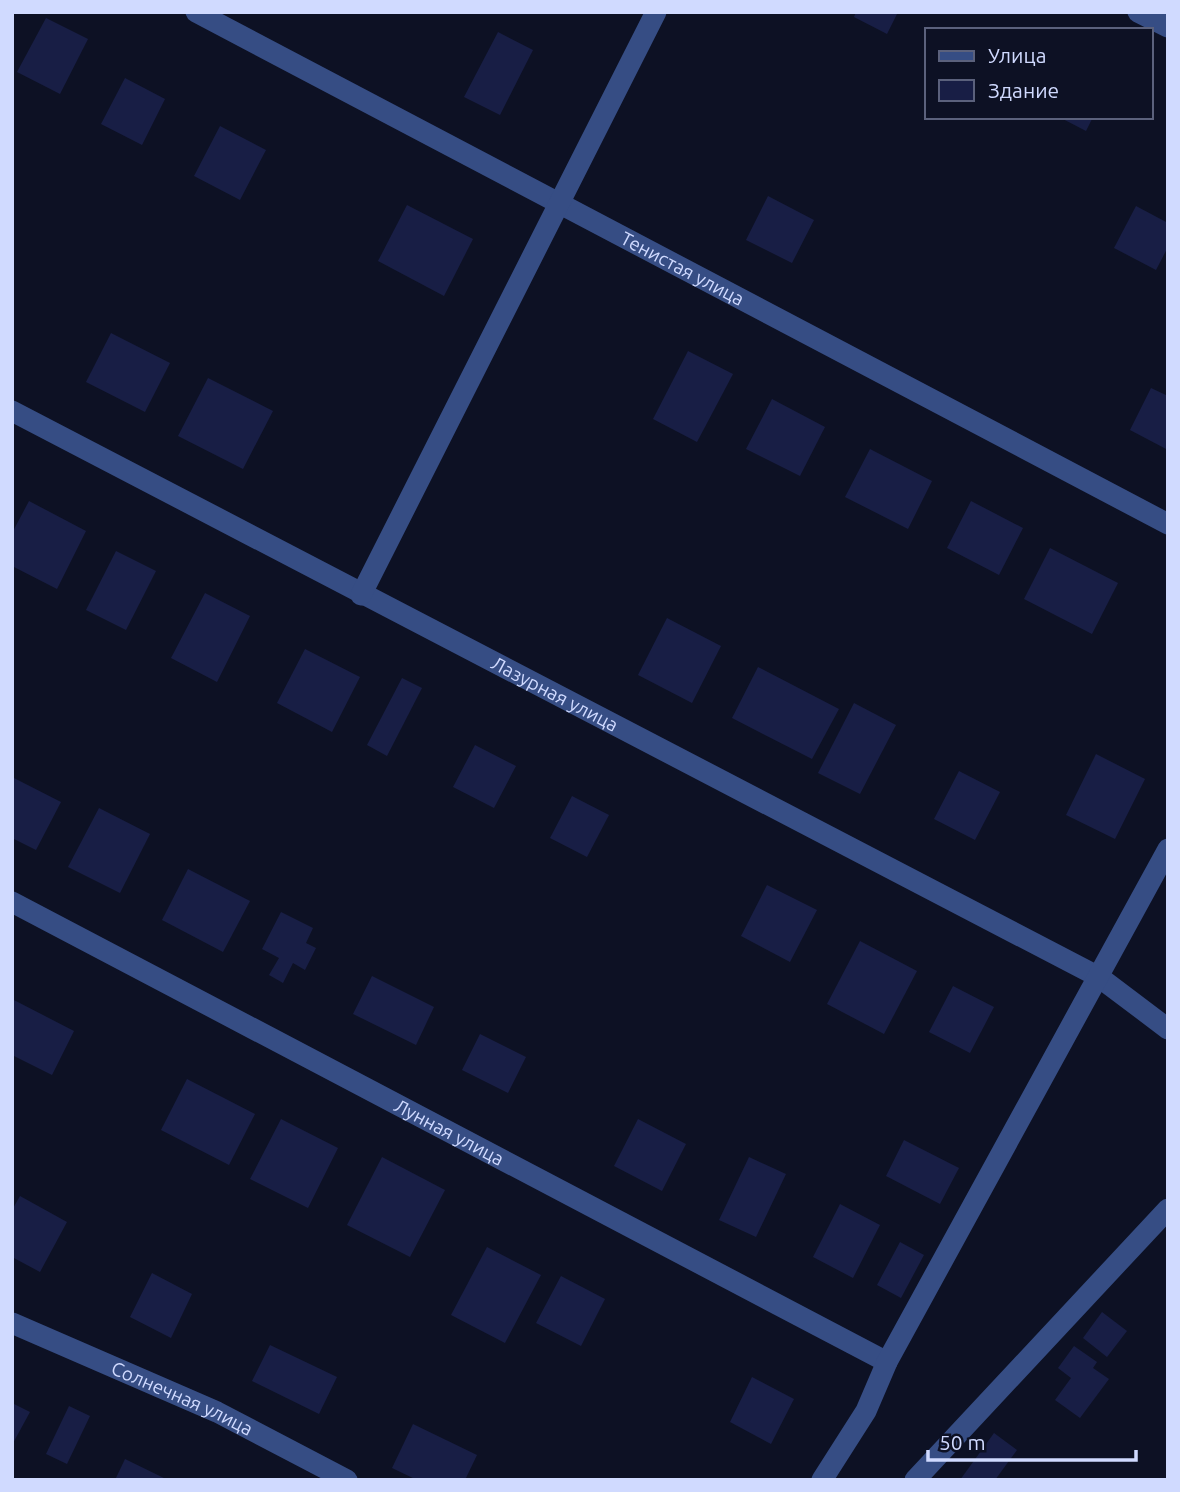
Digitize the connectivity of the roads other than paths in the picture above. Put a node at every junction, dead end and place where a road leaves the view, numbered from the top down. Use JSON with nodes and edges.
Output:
{"nodes":[{"id":1,"x":196,"y":12,"type":"edge"},
{"id":2,"x":656,"y":12,"type":"edge"},
{"id":3,"x":1138,"y":12,"type":"edge"},
{"id":4,"x":1168,"y":27,"type":"edge"},
{"id":5,"x":559,"y":203,"type":"junction"},
{"id":6,"x":12,"y":411,"type":"edge"},
{"id":7,"x":1168,"y":524,"type":"edge"},
{"id":8,"x":361,"y":594,"type":"junction"},
{"id":9,"x":1168,"y":849,"type":"edge"},
{"id":10,"x":12,"y":902,"type":"edge"},
{"id":11,"x":1099,"y":977,"type":"junction"},
{"id":12,"x":1168,"y":1030,"type":"edge"},
{"id":13,"x":1168,"y":1209,"type":"edge"},
{"id":14,"x":12,"y":1323,"type":"edge"},
{"id":15,"x":887,"y":1362,"type":"junction"},
{"id":16,"x":346,"y":1480,"type":"edge"},
{"id":17,"x":822,"y":1480,"type":"edge"},
{"id":18,"x":915,"y":1480,"type":"edge"}],
"edges":[{"from":1,"to":5,"type":"street","name":"Тенистая улица"},
{"from":2,"to":5,"type":"street"},
{"from":3,"to":4,"type":"street"},
{"from":5,"to":7,"type":"street","name":"Тенистая улица"},
{"from":5,"to":8,"type":"street"},
{"from":6,"to":8,"type":"street","name":"Лазурная улица"},
{"from":8,"to":11,"type":"street","name":"Лазурная улица"},
{"from":9,"to":11,"type":"street"},
{"from":10,"to":15,"type":"street","name":"Лунная улица"},
{"from":11,"to":12,"type":"street","name":"Лазурная улица"},
{"from":11,"to":15,"type":"street"},
{"from":13,"to":18,"type":"street"},
{"from":14,"to":16,"type":"street","name":"Солнечная улица"},
{"from":15,"to":17,"type":"street"}]}
